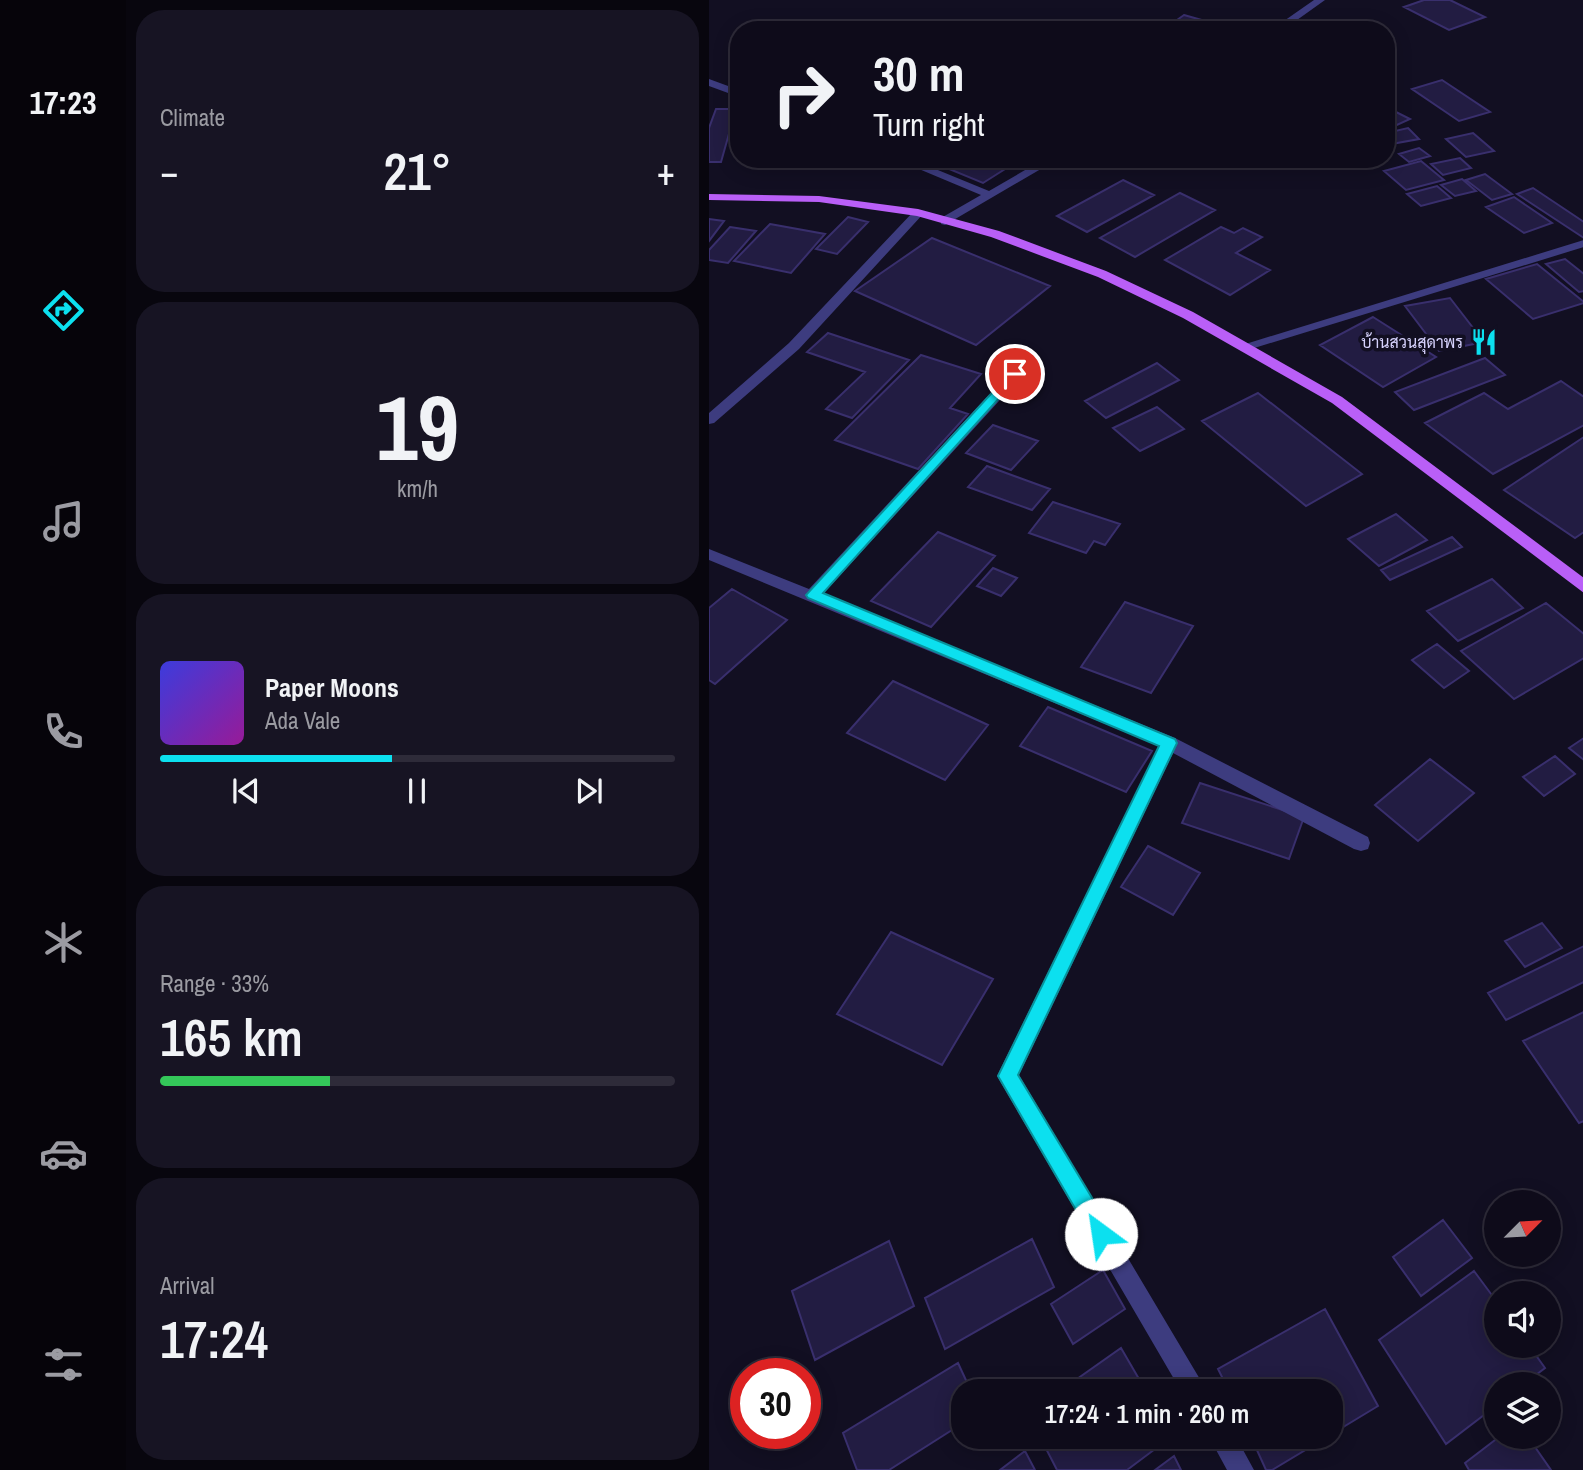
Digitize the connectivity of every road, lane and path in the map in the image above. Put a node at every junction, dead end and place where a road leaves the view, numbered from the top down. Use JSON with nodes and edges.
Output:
{"nodes":[{"id":1,"x":1320,"y":0,"type":"edge"},
{"id":2,"x":1289,"y":21,"type":"edge"},
{"id":3,"x":709,"y":82,"type":"edge"},
{"id":4,"x":730,"y":90,"type":"edge"},
{"id":5,"x":922,"y":168,"type":"edge"},
{"id":6,"x":1037,"y":168,"type":"edge"},
{"id":7,"x":990,"y":195,"type":"junction"},
{"id":8,"x":709,"y":197,"type":"edge"},
{"id":9,"x":918,"y":213,"type":"junction"},
{"id":10,"x":945,"y":220,"type":"junction"},
{"id":11,"x":1583,"y":243,"type":"edge"},
{"id":12,"x":1246,"y":346,"type":"junction"},
{"id":13,"x":1015,"y":374,"type":"dead end"},
{"id":14,"x":709,"y":420,"type":"edge"},
{"id":15,"x":709,"y":554,"type":"edge"},
{"id":16,"x":1583,"y":587,"type":"edge"},
{"id":17,"x":813,"y":595,"type":"junction"},
{"id":18,"x":1169,"y":743,"type":"junction"},
{"id":19,"x":1361,"y":843,"type":"dead end"},
{"id":20,"x":1188,"y":1379,"type":"edge"},
{"id":21,"x":1229,"y":1449,"type":"edge"},
{"id":22,"x":1242,"y":1470,"type":"edge"}],
"edges":[{"from":1,"to":2,"type":"street"},
{"from":3,"to":4,"type":"street"},
{"from":5,"to":7,"type":"street"},
{"from":6,"to":7,"type":"street"},
{"from":7,"to":10,"type":"street"},
{"from":8,"to":9,"type":"main road"},
{"from":9,"to":10,"type":"main road"},
{"from":9,"to":14,"type":"street"},
{"from":10,"to":12,"type":"main road"},
{"from":11,"to":12,"type":"street"},
{"from":12,"to":16,"type":"main road"},
{"from":13,"to":17,"type":"street"},
{"from":15,"to":17,"type":"street"},
{"from":17,"to":18,"type":"street"},
{"from":18,"to":19,"type":"street"},
{"from":18,"to":20,"type":"street"},
{"from":21,"to":22,"type":"street"}]}
